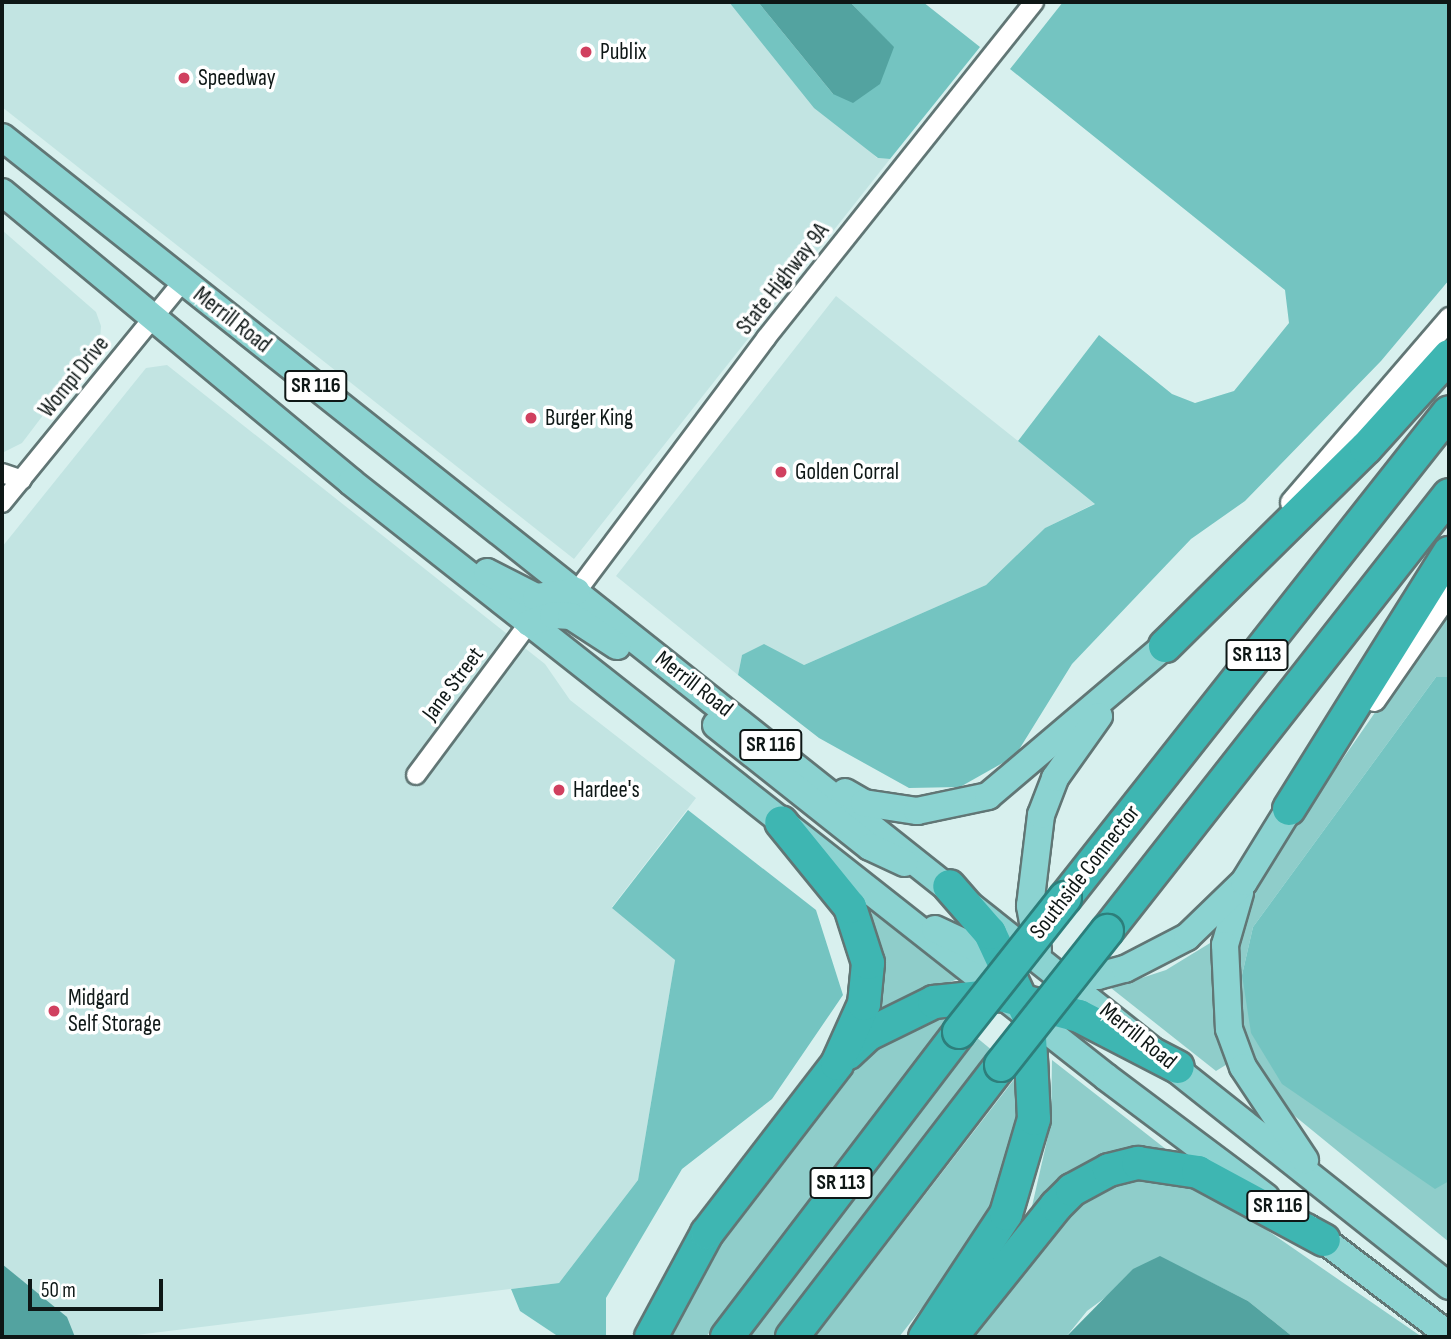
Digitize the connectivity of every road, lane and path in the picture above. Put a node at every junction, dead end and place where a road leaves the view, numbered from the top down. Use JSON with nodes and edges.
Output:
{"nodes":[{"id":1,"x":1034,"y":2,"type":"edge"},
{"id":2,"x":2,"y":137,"type":"edge"},
{"id":3,"x":2,"y":192,"type":"edge"},
{"id":4,"x":183,"y":281,"type":"junction"},
{"id":5,"x":1449,"y":318,"type":"edge"},
{"id":6,"x":152,"y":320,"type":"junction"},
{"id":7,"x":1449,"y":356,"type":"edge"},
{"id":8,"x":1449,"y":412,"type":"edge"},
{"id":9,"x":2,"y":473,"type":"edge"},
{"id":10,"x":22,"y":480,"type":"junction"},
{"id":11,"x":351,"y":482,"type":"junction"},
{"id":12,"x":1449,"y":495,"type":"edge"},
{"id":13,"x":2,"y":503,"type":"edge"},
{"id":14,"x":1449,"y":553,"type":"edge"},
{"id":15,"x":577,"y":592,"type":"junction"},
{"id":16,"x":1449,"y":592,"type":"edge"},
{"id":17,"x":529,"y":623,"type":"junction"},
{"id":18,"x":1165,"y":646,"type":"junction"},
{"id":19,"x":1121,"y":687,"type":"junction"},
{"id":20,"x":794,"y":763,"type":"junction"},
{"id":21,"x":416,"y":775,"type":"dead end"},
{"id":22,"x":1289,"y":809,"type":"junction"},
{"id":23,"x":780,"y":822,"type":"junction"},
{"id":24,"x":1244,"y":882,"type":"junction"},
{"id":25,"x":949,"y":886,"type":"junction"},
{"id":26,"x":1032,"y":986,"type":"junction"},
{"id":27,"x":837,"y":1064,"type":"junction"},
{"id":28,"x":1178,"y":1067,"type":"joint"},
{"id":29,"x":1321,"y":1182,"type":"junction"},
{"id":30,"x":1006,"y":1214,"type":"junction"},
{"id":31,"x":1324,"y":1240,"type":"junction"},
{"id":32,"x":1449,"y":1286,"type":"edge"},
{"id":33,"x":1449,"y":1335,"type":"edge"},
{"id":34,"x":651,"y":1337,"type":"edge"},
{"id":35,"x":727,"y":1337,"type":"edge"},
{"id":36,"x":792,"y":1337,"type":"edge"},
{"id":37,"x":911,"y":1337,"type":"edge"},
{"id":38,"x":925,"y":1337,"type":"edge"},
{"id":39,"x":951,"y":1337,"type":"edge"}],
"edges":[{"from":1,"to":15,"type":"street","name":"State Highway 9A"},
{"from":2,"to":4,"type":"main road","name":"Merrill Road","number":"SR 116"},
{"from":3,"to":6,"type":"main road","number":"SR 116"},
{"from":4,"to":6,"type":"street","name":"Wompi Drive"},
{"from":4,"to":15,"type":"main road","name":"Merrill Road","number":"SR 116"},
{"from":5,"to":18,"type":"street"},
{"from":6,"to":10,"type":"street","name":"Wompi Drive"},
{"from":6,"to":11,"type":"main road","number":"SR 116"},
{"from":7,"to":18,"type":"highway"},
{"from":8,"to":35,"type":"highway","name":"Southside Connector","number":"SR 113","bridge":true},
{"from":9,"to":10,"type":"street"},
{"from":10,"to":13,"type":"street","name":"Wompi Drive"},
{"from":11,"to":15,"type":"main road"},
{"from":11,"to":17,"type":"main road","number":"SR 116"},
{"from":12,"to":36,"type":"highway","number":"SR 113","bridge":true},
{"from":14,"to":22,"type":"highway"},
{"from":15,"to":20,"type":"main road","name":"Merrill Road","number":"SR 116"},
{"from":16,"to":22,"type":"street"},
{"from":17,"to":21,"type":"street","name":"Jane Street"},
{"from":17,"to":23,"type":"main road","number":"SR 116"},
{"from":17,"to":25,"type":"main road"},
{"from":18,"to":19,"type":"main road"},
{"from":19,"to":20,"type":"main road"},
{"from":19,"to":26,"type":"main road"},
{"from":20,"to":25,"type":"main road","name":"Merrill Road","number":"SR 116"},
{"from":22,"to":24,"type":"main road"},
{"from":23,"to":26,"type":"main road","number":"SR 116"},
{"from":23,"to":27,"type":"highway"},
{"from":24,"to":26,"type":"main road"},
{"from":24,"to":29,"type":"main road"},
{"from":25,"to":26,"type":"highway"},
{"from":26,"to":27,"type":"highway"},
{"from":26,"to":28,"type":"highway"},
{"from":26,"to":30,"type":"highway"},
{"from":26,"to":31,"type":"main road","number":"SR 116"},
{"from":27,"to":34,"type":"highway"},
{"from":28,"to":29,"type":"main road","name":"Merrill Road","number":"SR 116"},
{"from":29,"to":32,"type":"main road","name":"Merrill Road","number":"SR 116"},
{"from":30,"to":37,"type":"highway"},
{"from":30,"to":38,"type":"highway"},
{"from":31,"to":33,"type":"main road","number":"SR 116"},
{"from":31,"to":39,"type":"highway"}]}
